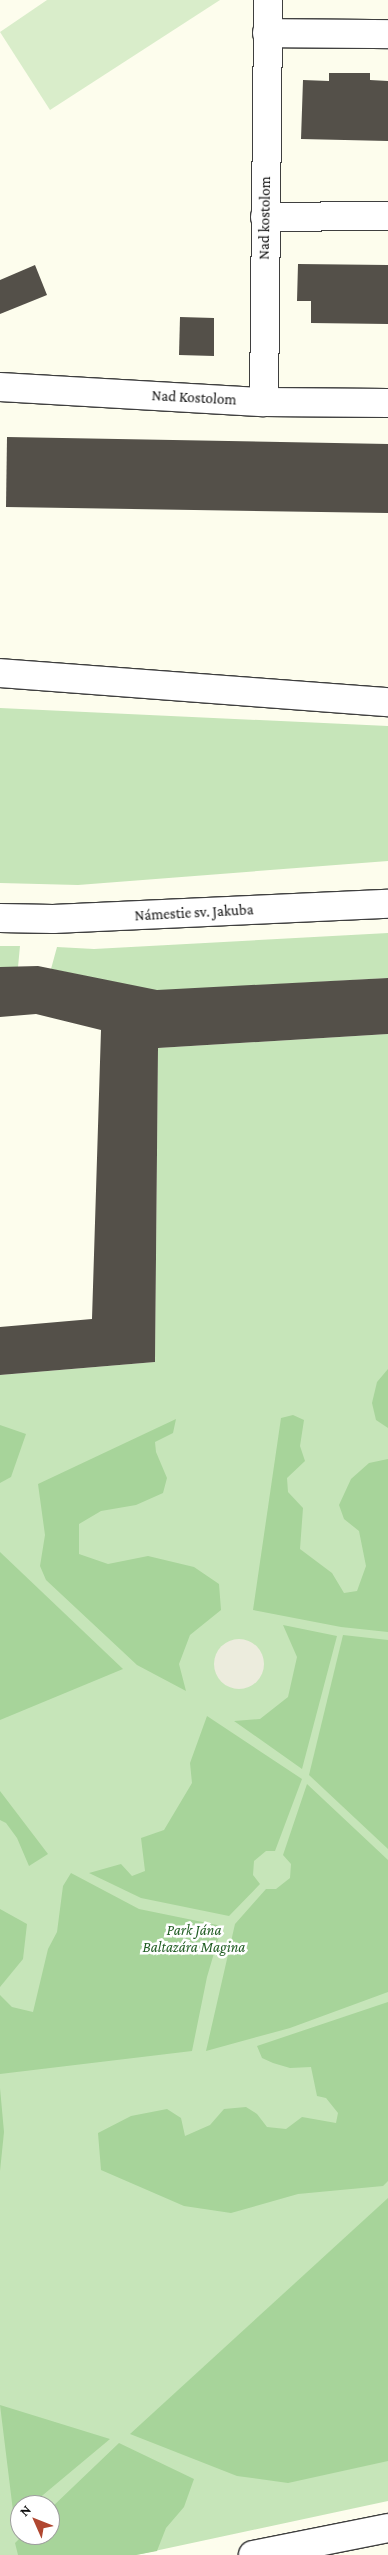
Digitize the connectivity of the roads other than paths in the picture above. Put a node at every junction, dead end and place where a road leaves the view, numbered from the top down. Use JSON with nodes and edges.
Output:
{"nodes":[{"id":1,"x":268,"y":0,"type":"edge"},
{"id":2,"x":267,"y":33,"type":"junction"},
{"id":3,"x":388,"y":34,"type":"edge"},
{"id":4,"x":388,"y":216,"type":"edge"},
{"id":5,"x":265,"y":217,"type":"junction"},
{"id":6,"x":0,"y":387,"type":"edge"},
{"id":7,"x":264,"y":402,"type":"junction"},
{"id":8,"x":388,"y":403,"type":"edge"},
{"id":9,"x":0,"y":673,"type":"edge"},
{"id":10,"x":388,"y":702,"type":"edge"},
{"id":11,"x":388,"y":904,"type":"edge"},
{"id":12,"x":0,"y":918,"type":"edge"},
{"id":13,"x":388,"y":2528,"type":"edge"},
{"id":14,"x":253,"y":2555,"type":"edge"}],
"edges":[{"from":1,"to":2,"type":"street","name":"Nad kostolom"},
{"from":2,"to":3,"type":"street"},
{"from":2,"to":5,"type":"street","name":"Nad kostolom"},
{"from":4,"to":5,"type":"street"},
{"from":5,"to":7,"type":"street","name":"Nad kostolom"},
{"from":6,"to":7,"type":"street","name":"Nad Kostolom"},
{"from":7,"to":8,"type":"street","name":"Nad Kostolom"},
{"from":9,"to":10,"type":"street"},
{"from":11,"to":12,"type":"street","name":"Námestie sv. Jakuba"},
{"from":13,"to":14,"type":"street"}]}
